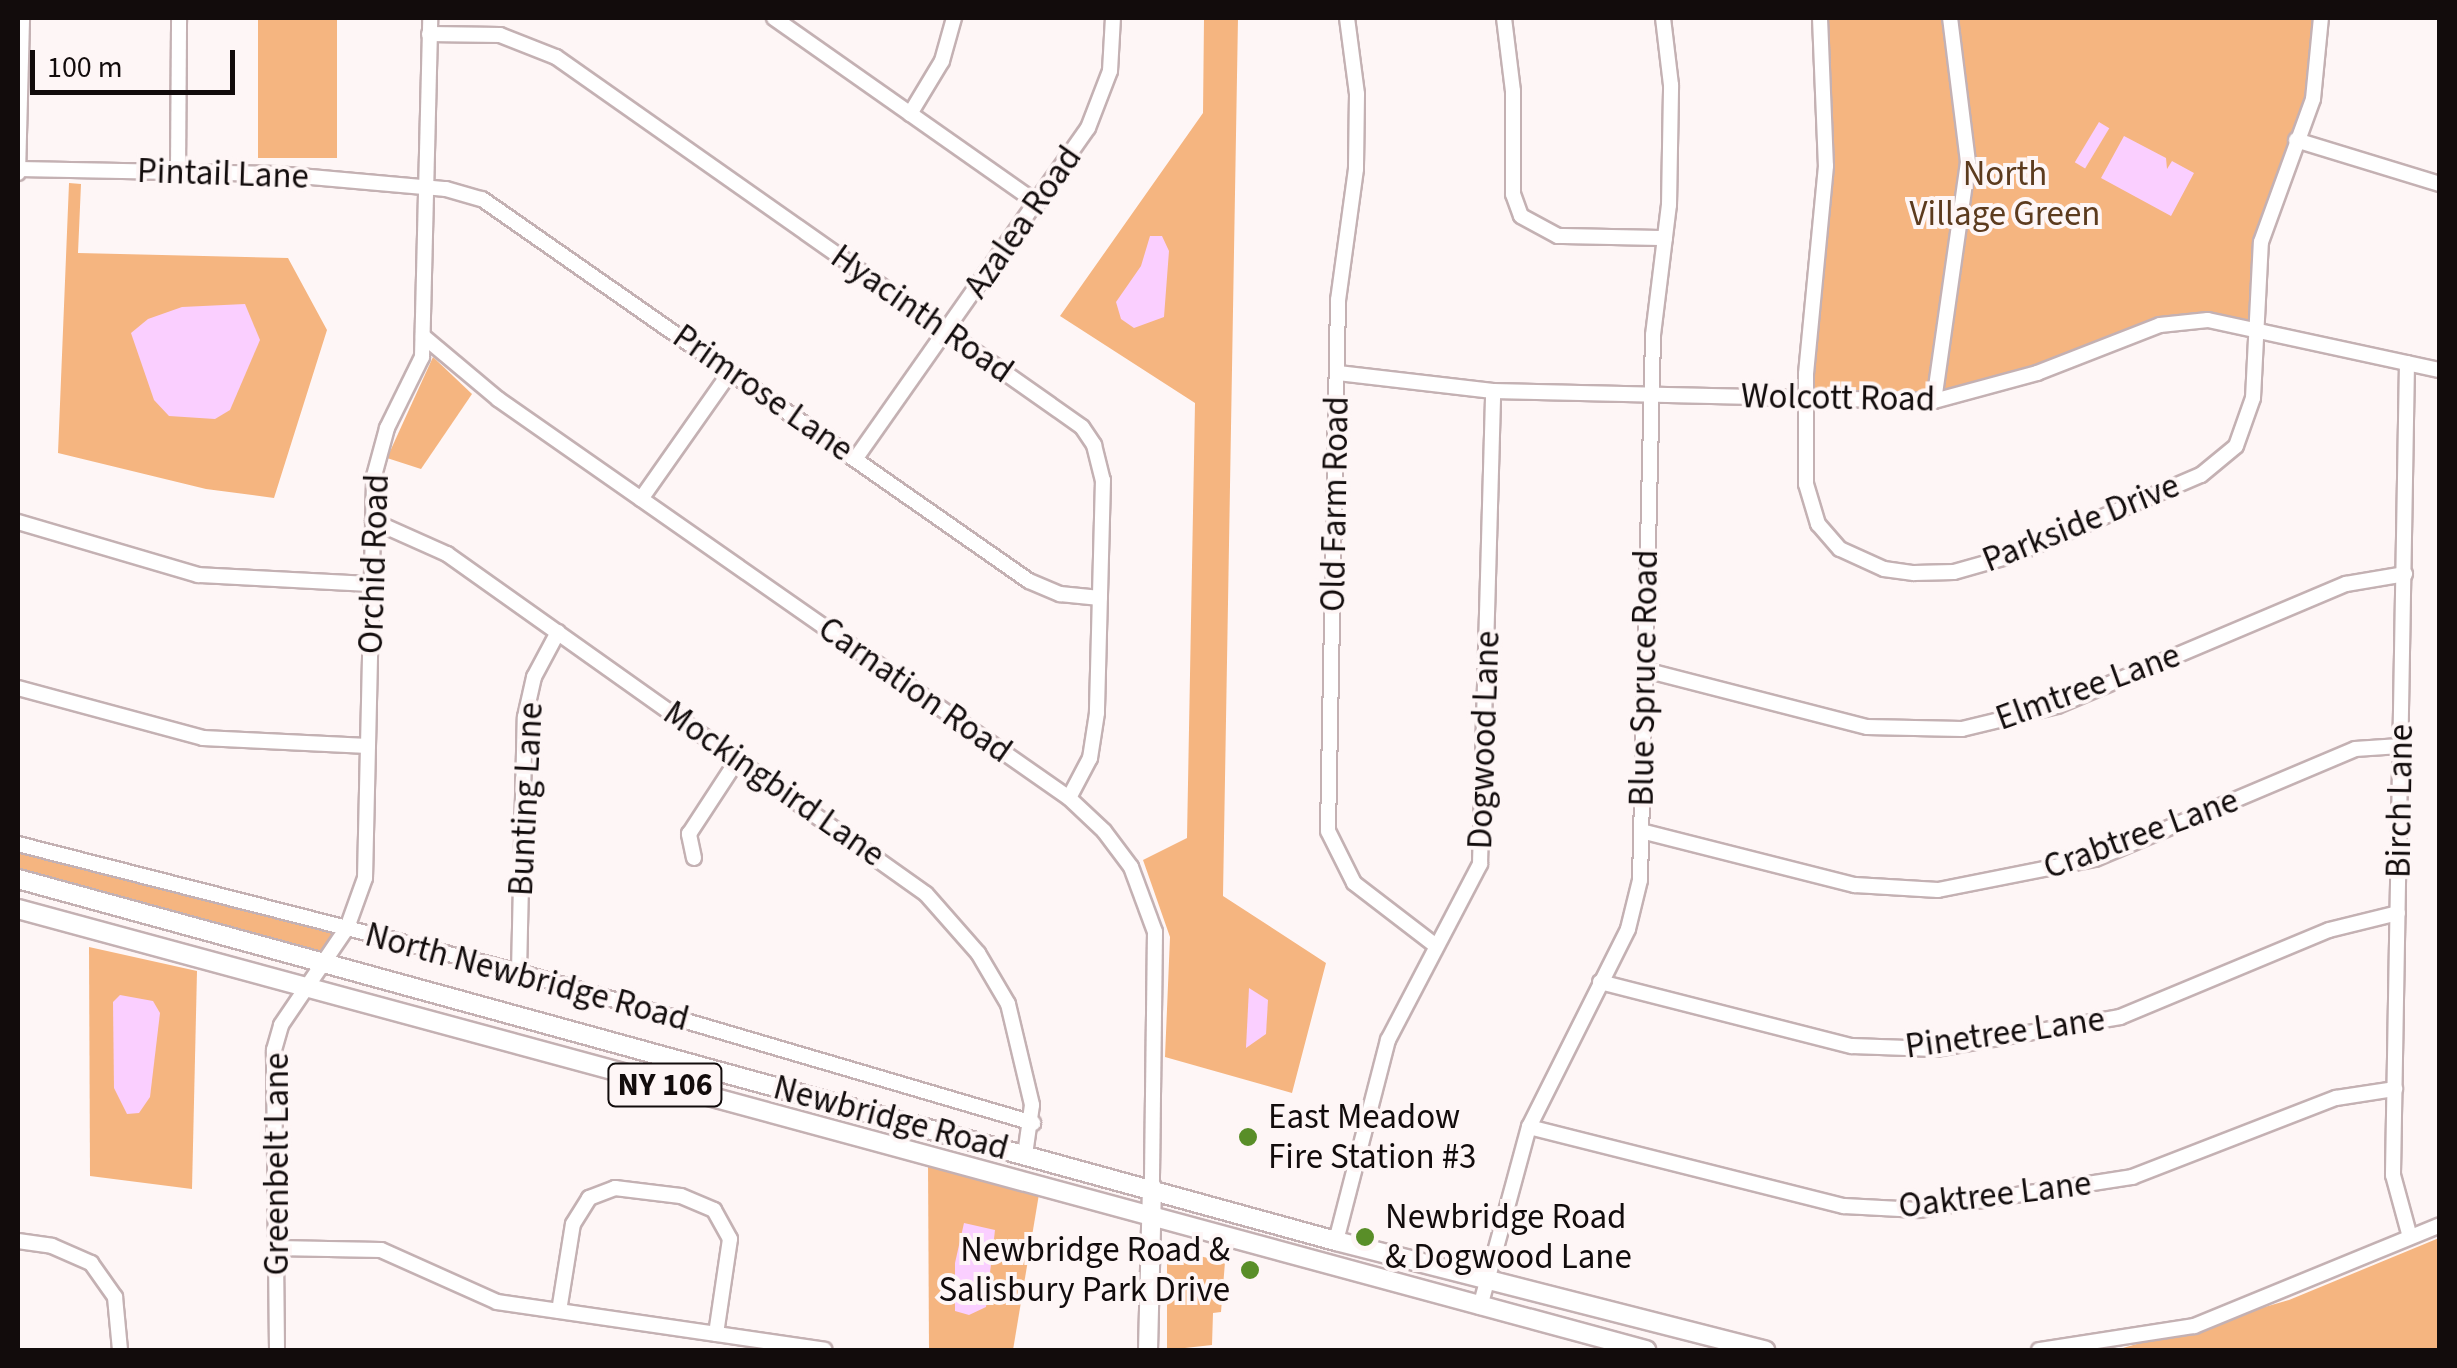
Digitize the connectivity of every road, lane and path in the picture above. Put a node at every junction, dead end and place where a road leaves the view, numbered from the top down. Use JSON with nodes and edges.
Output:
{"nodes":[{"id":1,"x":22,"y":18,"type":"edge"},
{"id":2,"x":179,"y":18,"type":"edge"},
{"id":3,"x":430,"y":18,"type":"edge"},
{"id":4,"x":774,"y":18,"type":"edge"},
{"id":5,"x":954,"y":18,"type":"edge"},
{"id":6,"x":1113,"y":18,"type":"edge"},
{"id":7,"x":1347,"y":18,"type":"edge"},
{"id":8,"x":1504,"y":18,"type":"edge"},
{"id":9,"x":1663,"y":18,"type":"edge"},
{"id":10,"x":1820,"y":18,"type":"edge"},
{"id":11,"x":1950,"y":18,"type":"edge"},
{"id":12,"x":2322,"y":18,"type":"edge"},
{"id":13,"x":429,"y":34,"type":"junction"},
{"id":14,"x":19,"y":74,"type":"edge"},
{"id":15,"x":910,"y":114,"type":"junction"},
{"id":16,"x":2296,"y":140,"type":"junction"},
{"id":17,"x":18,"y":171,"type":"edge"},
{"id":18,"x":178,"y":172,"type":"junction"},
{"id":19,"x":2440,"y":184,"type":"edge"},
{"id":20,"x":426,"y":186,"type":"junction"},
{"id":21,"x":1037,"y":203,"type":"junction"},
{"id":22,"x":1665,"y":238,"type":"junction"},
{"id":23,"x":2254,"y":329,"type":"junction"},
{"id":24,"x":946,"y":331,"type":"junction"},
{"id":25,"x":423,"y":336,"type":"junction"},
{"id":26,"x":2408,"y":363,"type":"junction"},
{"id":27,"x":2440,"y":370,"type":"edge"},
{"id":28,"x":731,"y":371,"type":"junction"},
{"id":29,"x":1338,"y":374,"type":"junction"},
{"id":30,"x":1493,"y":390,"type":"junction"},
{"id":31,"x":1650,"y":395,"type":"junction"},
{"id":32,"x":1805,"y":398,"type":"junction"},
{"id":33,"x":1934,"y":401,"type":"junction"},
{"id":34,"x":856,"y":458,"type":"junction"},
{"id":35,"x":641,"y":499,"type":"junction"},
{"id":36,"x":373,"y":521,"type":"junction"},
{"id":37,"x":18,"y":522,"type":"edge"},
{"id":38,"x":2405,"y":574,"type":"junction"},
{"id":39,"x":372,"y":584,"type":"junction"},
{"id":40,"x":1100,"y":598,"type":"junction"},
{"id":41,"x":558,"y":632,"type":"junction"},
{"id":42,"x":1645,"y":670,"type":"junction"},
{"id":43,"x":18,"y":688,"type":"edge"},
{"id":44,"x":368,"y":746,"type":"junction"},
{"id":45,"x":2400,"y":746,"type":"junction"},
{"id":46,"x":738,"y":759,"type":"junction"},
{"id":47,"x":1069,"y":798,"type":"junction"},
{"id":48,"x":1641,"y":831,"type":"junction"},
{"id":49,"x":18,"y":844,"type":"edge"},
{"id":50,"x":694,"y":858,"type":"dead end"},
{"id":51,"x":18,"y":879,"type":"edge"},
{"id":52,"x":18,"y":909,"type":"edge"},
{"id":53,"x":2398,"y":914,"type":"junction"},
{"id":54,"x":347,"y":928,"type":"junction"},
{"id":55,"x":1436,"y":946,"type":"junction"},
{"id":56,"x":321,"y":962,"type":"junction"},
{"id":57,"x":519,"y":972,"type":"junction"},
{"id":58,"x":1600,"y":982,"type":"junction"},
{"id":59,"x":307,"y":985,"type":"junction"},
{"id":60,"x":750,"y":1080,"type":"junction"},
{"id":61,"x":2394,"y":1089,"type":"junction"},
{"id":62,"x":742,"y":1107,"type":"junction"},
{"id":63,"x":1034,"y":1123,"type":"junction"},
{"id":64,"x":1528,"y":1127,"type":"junction"},
{"id":65,"x":1025,"y":1155,"type":"junction"},
{"id":66,"x":1152,"y":1187,"type":"junction"},
{"id":67,"x":1151,"y":1221,"type":"junction"},
{"id":68,"x":2440,"y":1225,"type":"edge"},
{"id":69,"x":2410,"y":1237,"type":"junction"},
{"id":70,"x":18,"y":1241,"type":"edge"},
{"id":71,"x":1336,"y":1241,"type":"junction"},
{"id":72,"x":276,"y":1248,"type":"junction"},
{"id":73,"x":1487,"y":1280,"type":"junction"},
{"id":74,"x":1480,"y":1307,"type":"junction"},
{"id":75,"x":560,"y":1311,"type":"junction"},
{"id":76,"x":716,"y":1334,"type":"junction"},
{"id":77,"x":120,"y":1350,"type":"edge"},
{"id":78,"x":277,"y":1350,"type":"edge"},
{"id":79,"x":826,"y":1350,"type":"edge"},
{"id":80,"x":1148,"y":1350,"type":"edge"},
{"id":81,"x":1646,"y":1350,"type":"edge"},
{"id":82,"x":1765,"y":1350,"type":"edge"},
{"id":83,"x":2041,"y":1350,"type":"edge"}],
"edges":[{"from":1,"to":14,"type":"street"},
{"from":2,"to":18,"type":"street"},
{"from":3,"to":13,"type":"street","name":"Orchid Road"},
{"from":4,"to":15,"type":"street"},
{"from":5,"to":15,"type":"street"},
{"from":6,"to":21,"type":"street","name":"Azalea Road"},
{"from":7,"to":29,"type":"street","name":"Old Farm Road"},
{"from":8,"to":22,"type":"street"},
{"from":9,"to":22,"type":"street","name":"Blue Spruce Road"},
{"from":10,"to":32,"type":"street","name":"Parkside Drive"},
{"from":11,"to":33,"type":"street"},
{"from":12,"to":16,"type":"street","name":"Parkside Drive"},
{"from":13,"to":20,"type":"street","name":"Orchid Road"},
{"from":13,"to":24,"type":"street","name":"Hyacinth Road"},
{"from":14,"to":17,"type":"street"},
{"from":15,"to":21,"type":"street"},
{"from":16,"to":19,"type":"street"},
{"from":16,"to":23,"type":"street","name":"Parkside Drive"},
{"from":17,"to":18,"type":"street","name":"Pintail Lane"},
{"from":18,"to":20,"type":"street","name":"Pintail Lane"},
{"from":20,"to":25,"type":"street","name":"Orchid Road"},
{"from":20,"to":28,"type":"street","name":"Primrose Lane"},
{"from":21,"to":24,"type":"street","name":"Azalea Road"},
{"from":22,"to":31,"type":"street","name":"Blue Spruce Road"},
{"from":23,"to":26,"type":"street","name":"Wolcott Road"},
{"from":23,"to":32,"type":"street","name":"Parkside Drive"},
{"from":23,"to":33,"type":"street","name":"Wolcott Road"},
{"from":24,"to":34,"type":"street","name":"Azalea Road"},
{"from":24,"to":40,"type":"street","name":"Hyacinth Road"},
{"from":25,"to":35,"type":"street","name":"Carnation Road"},
{"from":25,"to":36,"type":"street","name":"Orchid Road"},
{"from":26,"to":27,"type":"street","name":"Wolcott Road"},
{"from":26,"to":38,"type":"street","name":"Birch Lane"},
{"from":28,"to":34,"type":"street","name":"Primrose Lane"},
{"from":28,"to":35,"type":"street"},
{"from":29,"to":30,"type":"street","name":"Wolcott Road"},
{"from":29,"to":55,"type":"street","name":"Old Farm Road"},
{"from":30,"to":31,"type":"street","name":"Wolcott Road"},
{"from":30,"to":55,"type":"street","name":"Dogwood Lane"},
{"from":31,"to":32,"type":"street","name":"Wolcott Road"},
{"from":31,"to":42,"type":"street","name":"Blue Spruce Road"},
{"from":32,"to":33,"type":"street","name":"Wolcott Road"},
{"from":34,"to":40,"type":"street","name":"Primrose Lane"},
{"from":35,"to":47,"type":"street","name":"Carnation Road"},
{"from":36,"to":39,"type":"street","name":"Orchid Road"},
{"from":36,"to":41,"type":"street","name":"Mockingbird Lane"},
{"from":37,"to":39,"type":"street"},
{"from":38,"to":42,"type":"street","name":"Elmtree Lane"},
{"from":38,"to":45,"type":"street","name":"Birch Lane"},
{"from":39,"to":44,"type":"street","name":"Orchid Road"},
{"from":40,"to":47,"type":"street","name":"Hyacinth Road"},
{"from":41,"to":46,"type":"street","name":"Mockingbird Lane"},
{"from":41,"to":57,"type":"street","name":"Bunting Lane"},
{"from":42,"to":48,"type":"street","name":"Blue Spruce Road"},
{"from":43,"to":44,"type":"street"},
{"from":44,"to":54,"type":"street","name":"Orchid Road"},
{"from":45,"to":48,"type":"street","name":"Crabtree Lane"},
{"from":45,"to":53,"type":"street","name":"Birch Lane"},
{"from":46,"to":50,"type":"street"},
{"from":46,"to":63,"type":"street","name":"Mockingbird Lane"},
{"from":47,"to":66,"type":"street","name":"Carnation Road"},
{"from":48,"to":58,"type":"street","name":"Blue Spruce Road"},
{"from":49,"to":54,"type":"street","name":"North Newbridge Road"},
{"from":51,"to":56,"type":"main road","name":"Newbridge Road","number":"NY 106"},
{"from":52,"to":59,"type":"main road","name":"Newbridge Road","number":"NY 106"},
{"from":53,"to":58,"type":"street","name":"Pinetree Lane"},
{"from":53,"to":61,"type":"street","name":"Birch Lane"},
{"from":54,"to":56,"type":"street","name":"Orchid Road"},
{"from":54,"to":57,"type":"street","name":"North Newbridge Road"},
{"from":55,"to":71,"type":"street","name":"Dogwood Lane"},
{"from":56,"to":59,"type":"street","name":"Orchid Road"},
{"from":56,"to":60,"type":"main road","name":"Newbridge Road","number":"NY 106"},
{"from":57,"to":63,"type":"street","name":"North Newbridge Road"},
{"from":58,"to":64,"type":"street","name":"Blue Spruce Road"},
{"from":59,"to":62,"type":"main road","name":"Newbridge Road","number":"NY 106"},
{"from":59,"to":72,"type":"street","name":"Greenbelt Lane"},
{"from":60,"to":62,"type":"main road"},
{"from":60,"to":65,"type":"main road","name":"Newbridge Road","number":"NY 106"},
{"from":61,"to":64,"type":"street","name":"Oaktree Lane"},
{"from":61,"to":69,"type":"street","name":"Birch Lane"},
{"from":62,"to":67,"type":"main road","name":"Newbridge Road","number":"NY 106"},
{"from":63,"to":65,"type":"street","name":"Mockingbird Lane"},
{"from":64,"to":73,"type":"street","name":"Blue Spruce Road"},
{"from":65,"to":66,"type":"main road","name":"Newbridge Road","number":"NY 106"},
{"from":66,"to":67,"type":"main road"},
{"from":66,"to":71,"type":"main road","name":"Newbridge Road","number":"NY 106"},
{"from":67,"to":74,"type":"main road","name":"Newbridge Road","number":"NY 106"},
{"from":67,"to":80,"type":"main road"},
{"from":68,"to":69,"type":"street"},
{"from":69,"to":83,"type":"street"},
{"from":70,"to":77,"type":"street"},
{"from":71,"to":73,"type":"main road","name":"Newbridge Road","number":"NY 106"},
{"from":72,"to":75,"type":"street"},
{"from":72,"to":78,"type":"street","name":"Greenbelt Lane"},
{"from":73,"to":74,"type":"street","name":"Blue Spruce Road"},
{"from":73,"to":82,"type":"main road","name":"Newbridge Road","number":"NY 106"},
{"from":74,"to":81,"type":"main road","name":"Newbridge Road","number":"NY 106"},
{"from":75,"to":76,"type":"street"},
{"from":75,"to":76,"type":"street"},
{"from":76,"to":79,"type":"street"}]}
